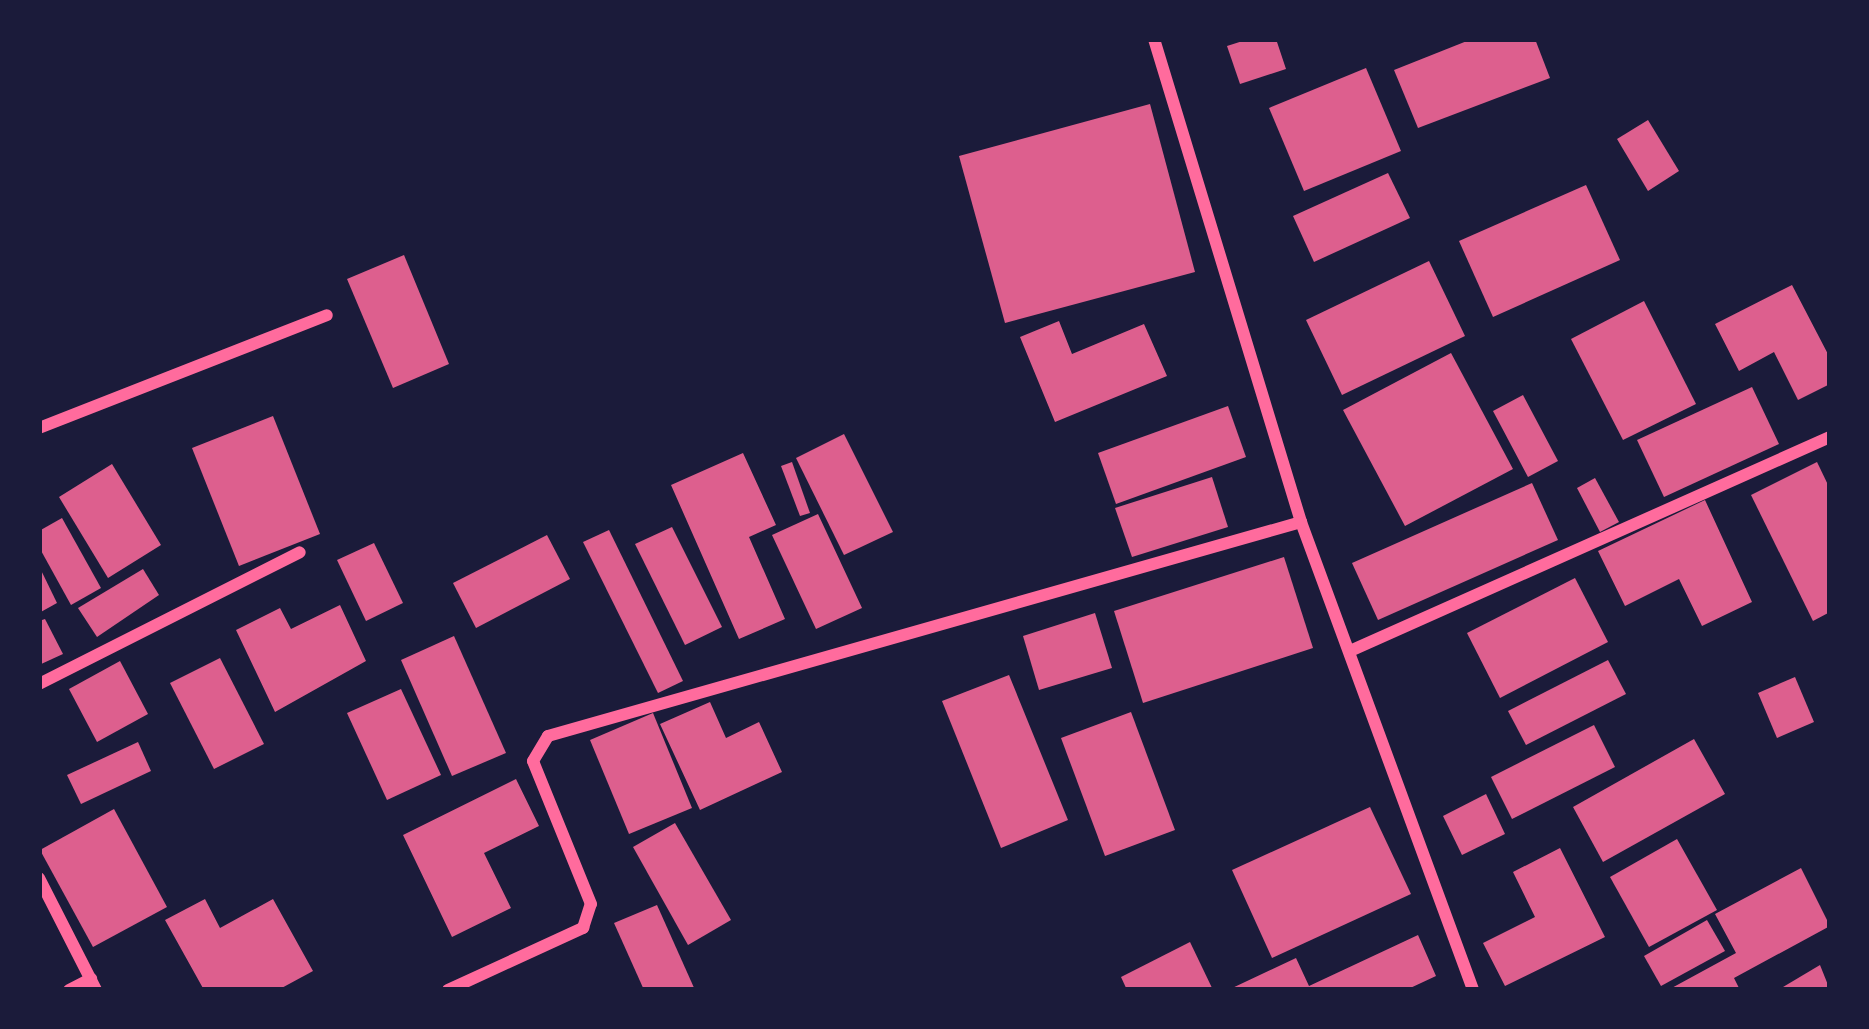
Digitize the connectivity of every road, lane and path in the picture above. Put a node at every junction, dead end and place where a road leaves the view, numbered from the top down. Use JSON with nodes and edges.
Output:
{"nodes":[{"id":1,"x":1154,"y":39,"type":"edge"},
{"id":2,"x":327,"y":315,"type":"dead end"},
{"id":3,"x":39,"y":428,"type":"edge"},
{"id":4,"x":1830,"y":437,"type":"edge"},
{"id":5,"x":1301,"y":522,"type":"junction"},
{"id":6,"x":301,"y":552,"type":"dead end"},
{"id":7,"x":1350,"y":651,"type":"junction"},
{"id":8,"x":39,"y":683,"type":"edge"},
{"id":9,"x":39,"y":878,"type":"edge"},
{"id":10,"x":93,"y":984,"type":"edge"},
{"id":11,"x":69,"y":990,"type":"edge"},
{"id":12,"x":448,"y":990,"type":"edge"},
{"id":13,"x":1473,"y":990,"type":"edge"}],
"edges":[{"from":1,"to":5,"type":"street"},
{"from":2,"to":3,"type":"street"},
{"from":4,"to":7,"type":"street"},
{"from":5,"to":7,"type":"street"},
{"from":5,"to":12,"type":"street"},
{"from":6,"to":8,"type":"street"},
{"from":7,"to":13,"type":"street"},
{"from":9,"to":10,"type":"street"},
{"from":10,"to":11,"type":"street"}]}
